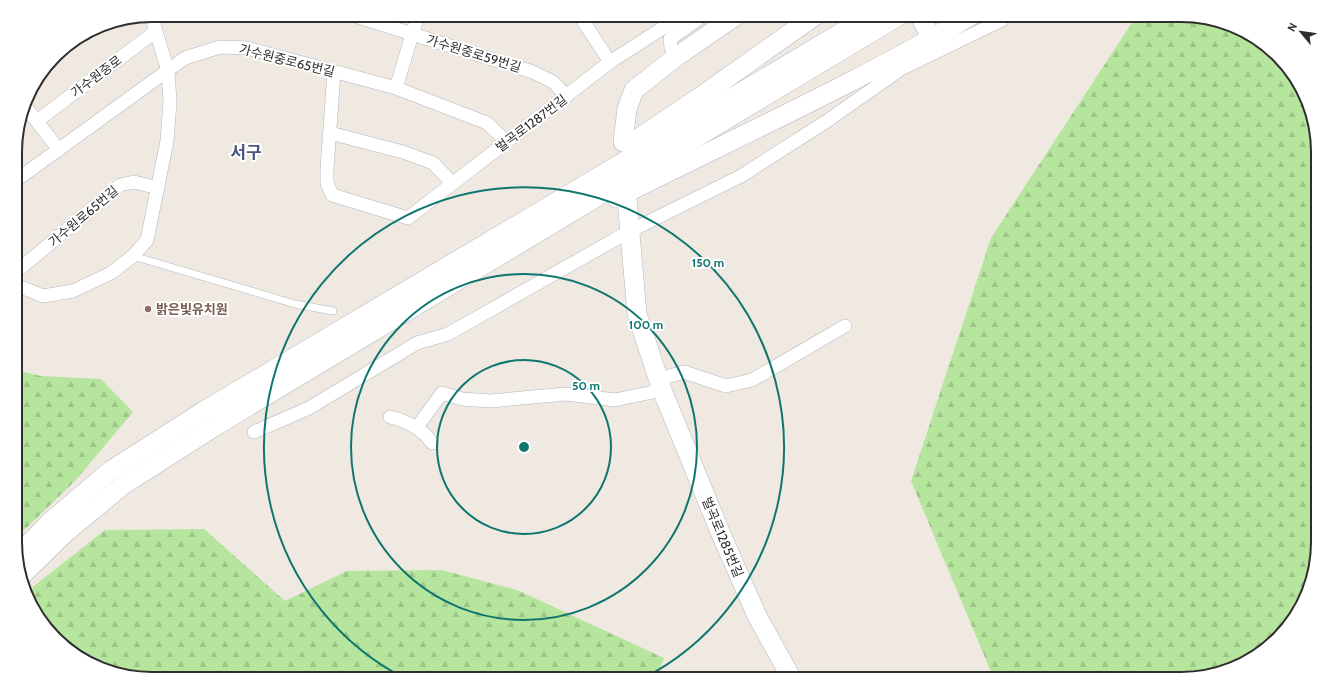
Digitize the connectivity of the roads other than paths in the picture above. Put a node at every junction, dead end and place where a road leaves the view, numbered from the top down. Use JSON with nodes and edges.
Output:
{"nodes":[{"id":1,"x":153,"y":22,"type":"edge"},
{"id":2,"x":374,"y":22,"type":"edge"},
{"id":3,"x":416,"y":22,"type":"edge"},
{"id":4,"x":584,"y":22,"type":"edge"},
{"id":5,"x":671,"y":22,"type":"edge"},
{"id":6,"x":694,"y":22,"type":"edge"},
{"id":7,"x":727,"y":22,"type":"edge"},
{"id":8,"x":806,"y":22,"type":"edge"},
{"id":9,"x":859,"y":22,"type":"edge"},
{"id":10,"x":888,"y":22,"type":"edge"},
{"id":11,"x":923,"y":22,"type":"edge"},
{"id":12,"x":960,"y":22,"type":"edge"},
{"id":13,"x":998,"y":22,"type":"edge"},
{"id":14,"x":156,"y":31,"type":"junction"},
{"id":15,"x":412,"y":34,"type":"junction"},
{"id":16,"x":932,"y":38,"type":"junction"},
{"id":17,"x":676,"y":57,"type":"junction"},
{"id":18,"x":610,"y":62,"type":"junction"},
{"id":19,"x":168,"y":71,"type":"junction"},
{"id":20,"x":334,"y":72,"type":"junction"},
{"id":21,"x":396,"y":88,"type":"junction"},
{"id":22,"x":567,"y":96,"type":"junction"},
{"id":23,"x":29,"y":111,"type":"edge"},
{"id":24,"x":36,"y":121,"type":"junction"},
{"id":25,"x":330,"y":134,"type":"junction"},
{"id":26,"x":507,"y":142,"type":"junction"},
{"id":27,"x":624,"y":142,"type":"dead end"},
{"id":28,"x":59,"y":150,"type":"junction"},
{"id":29,"x":22,"y":176,"type":"edge"},
{"id":30,"x":452,"y":183,"type":"junction"},
{"id":31,"x":158,"y":188,"type":"junction"},
{"id":32,"x":627,"y":199,"type":"dead end"},
{"id":33,"x":552,"y":204,"type":"junction"},
{"id":34,"x":548,"y":226,"type":"junction"},
{"id":35,"x":630,"y":231,"type":"junction"},
{"id":36,"x":133,"y":256,"type":"junction"},
{"id":37,"x":22,"y":267,"type":"edge"},
{"id":38,"x":22,"y":287,"type":"edge"},
{"id":39,"x":333,"y":311,"type":"dead end"},
{"id":40,"x":845,"y":326,"type":"dead end"},
{"id":41,"x":661,"y":385,"type":"junction"},
{"id":42,"x":390,"y":417,"type":"dead end"},
{"id":43,"x":417,"y":427,"type":"junction"},
{"id":44,"x":254,"y":432,"type":"dead end"},
{"id":45,"x":432,"y":443,"type":"dead end"},
{"id":46,"x":22,"y":550,"type":"edge"},
{"id":47,"x":25,"y":572,"type":"edge"},
{"id":48,"x":788,"y":672,"type":"edge"}],
"edges":[{"from":1,"to":14,"type":"street"},
{"from":2,"to":15,"type":"street","name":"가수원중로59번길"},
{"from":3,"to":15,"type":"street"},
{"from":4,"to":18,"type":"street"},
{"from":5,"to":18,"type":"street","name":"벌곡로1287번길"},
{"from":6,"to":17,"type":"street"},
{"from":7,"to":17,"type":"main road"},
{"from":8,"to":33,"type":"main road"},
{"from":9,"to":33,"type":"main road"},
{"from":10,"to":34,"type":"main road"},
{"from":11,"to":16,"type":"main road"},
{"from":12,"to":16,"type":"main road"},
{"from":13,"to":35,"type":"street"},
{"from":14,"to":19,"type":"street"},
{"from":14,"to":24,"type":"street","name":"가수원중로"},
{"from":15,"to":21,"type":"street"},
{"from":15,"to":22,"type":"street","name":"가수원중로59번길"},
{"from":16,"to":34,"type":"main road"},
{"from":17,"to":27,"type":"main road"},
{"from":18,"to":22,"type":"street","name":"벌곡로1287번길"},
{"from":19,"to":20,"type":"street","name":"가수원중로65번길"},
{"from":19,"to":28,"type":"street","name":"가수원중로65번길"},
{"from":19,"to":31,"type":"street"},
{"from":20,"to":21,"type":"street","name":"가수원중로65번길"},
{"from":20,"to":25,"type":"street","name":"벌곡로1287번길"},
{"from":21,"to":26,"type":"street","name":"가수원중로65번길"},
{"from":22,"to":26,"type":"street","name":"벌곡로1287번길"},
{"from":23,"to":24,"type":"street"},
{"from":24,"to":28,"type":"street"},
{"from":25,"to":30,"type":"street"},
{"from":25,"to":30,"type":"street","name":"벌곡로1287번길"},
{"from":26,"to":30,"type":"street","name":"벌곡로1287번길"},
{"from":28,"to":29,"type":"street"},
{"from":31,"to":36,"type":"street"},
{"from":31,"to":37,"type":"street","name":"가수원로65번길"},
{"from":32,"to":35,"type":"main road","name":"벌곡로1285번길"},
{"from":33,"to":46,"type":"main road"},
{"from":34,"to":47,"type":"main road"},
{"from":35,"to":41,"type":"main road","name":"벌곡로1285번길"},
{"from":35,"to":44,"type":"street"},
{"from":36,"to":38,"type":"street"},
{"from":36,"to":39,"type":"lane"},
{"from":40,"to":41,"type":"street"},
{"from":41,"to":43,"type":"street"},
{"from":41,"to":48,"type":"main road","name":"벌곡로1285번길"},
{"from":42,"to":43,"type":"street"},
{"from":43,"to":45,"type":"street"}]}
